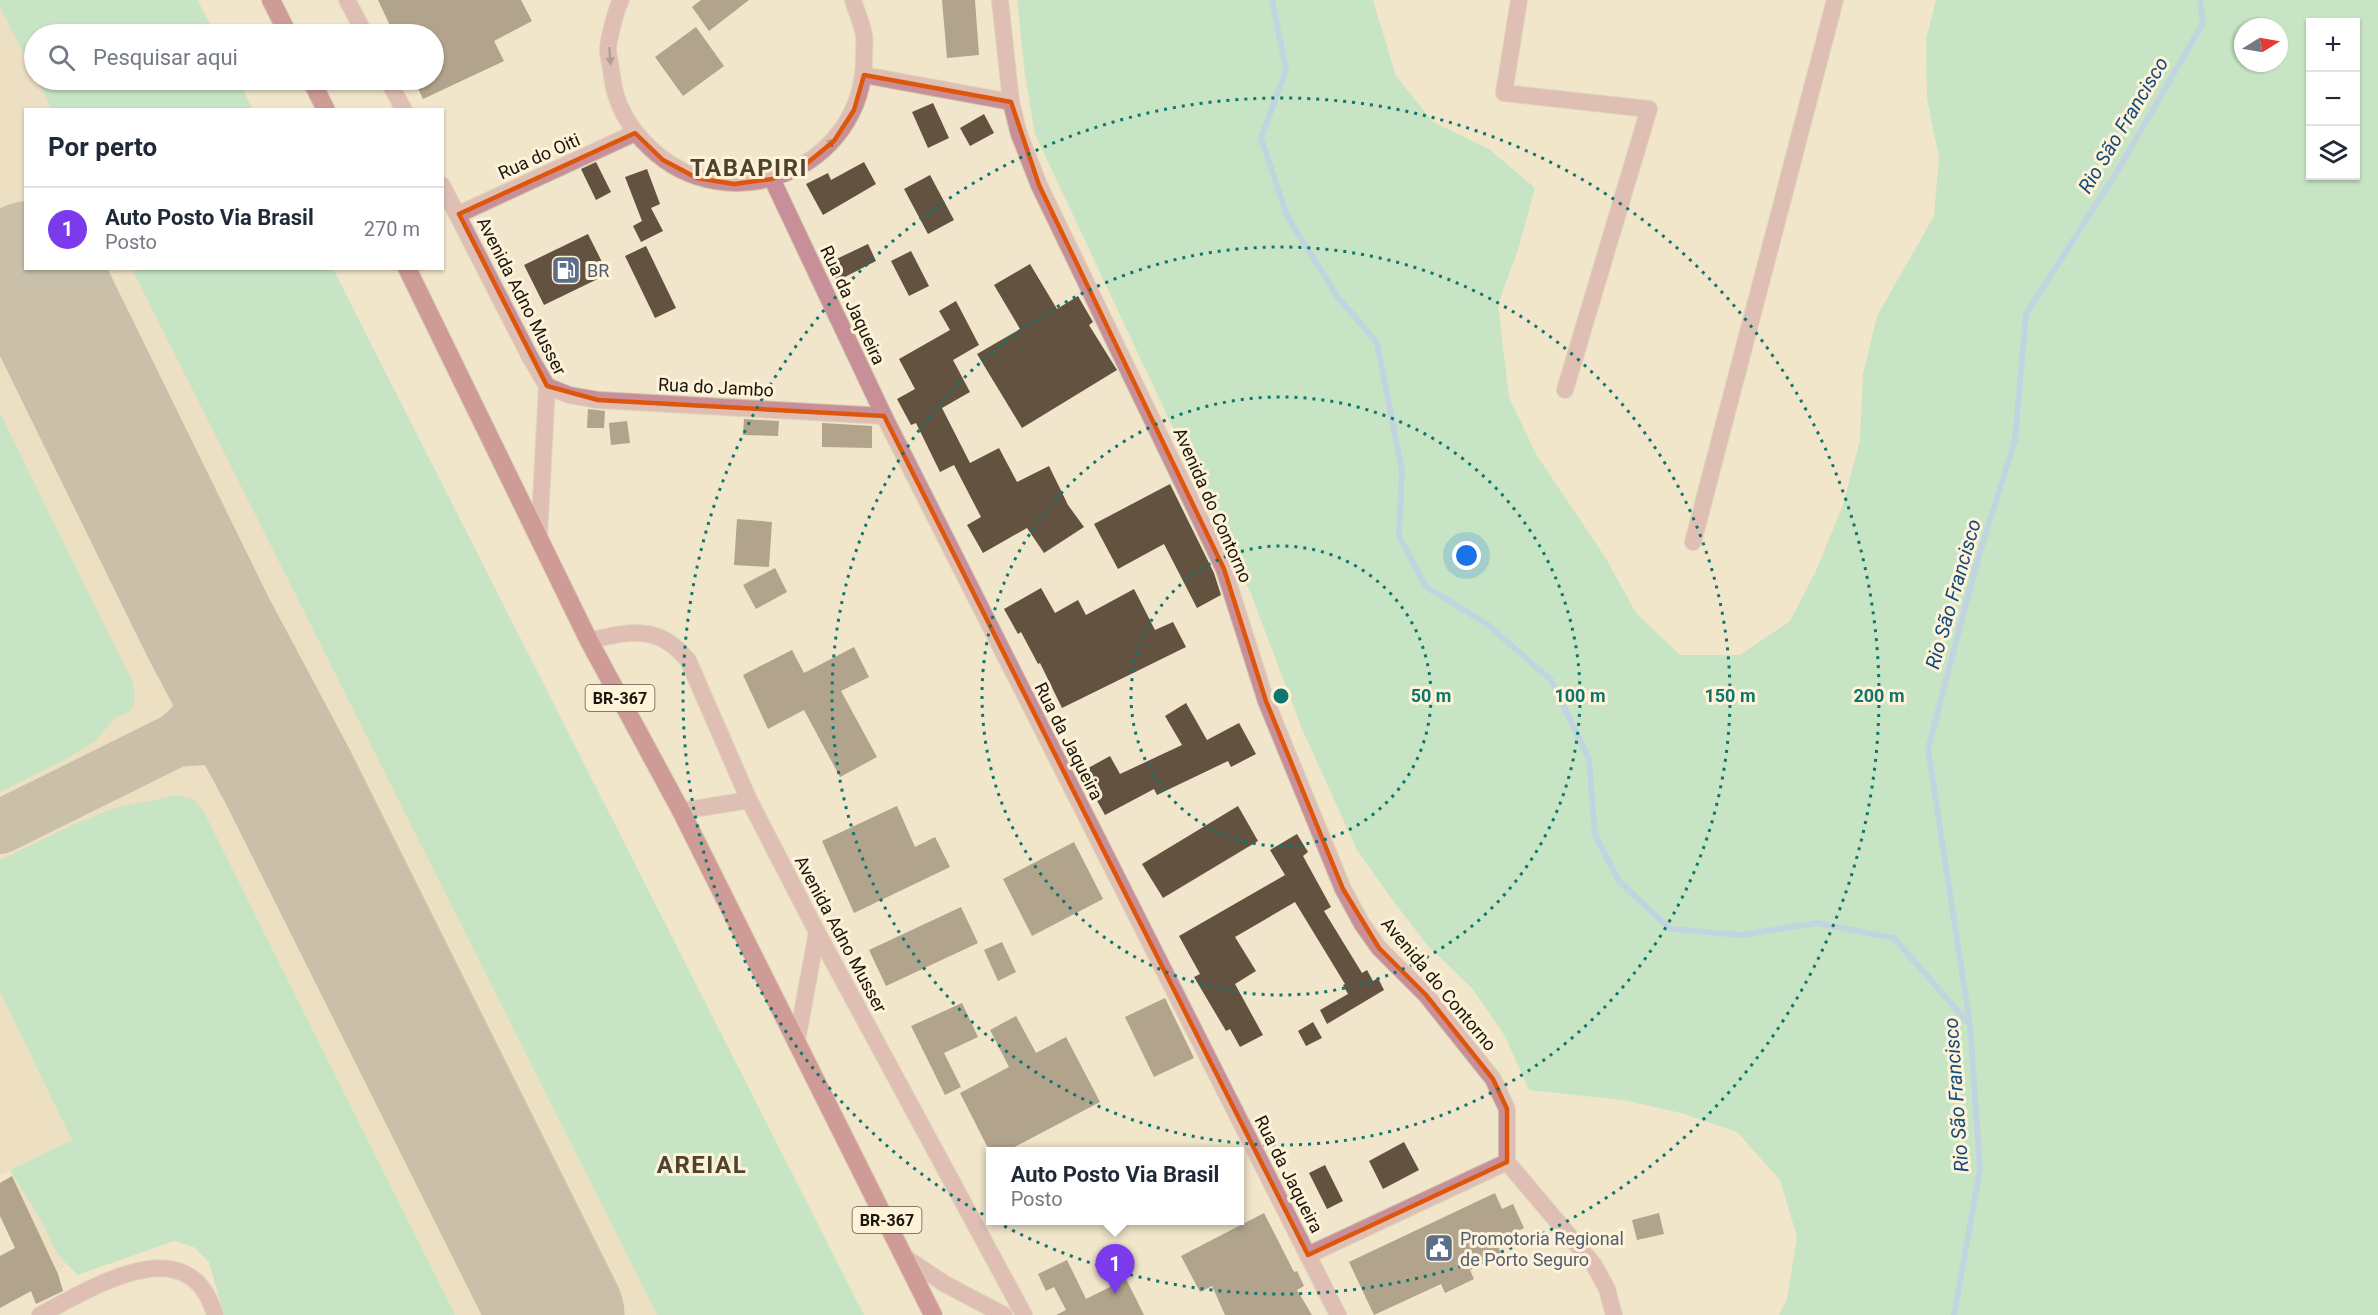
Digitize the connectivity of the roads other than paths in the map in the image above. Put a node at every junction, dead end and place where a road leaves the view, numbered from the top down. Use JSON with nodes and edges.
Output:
{"nodes":[{"id":1,"x":271,"y":0,"type":"edge"},
{"id":2,"x":347,"y":0,"type":"edge"},
{"id":3,"x":621,"y":0,"type":"edge"},
{"id":4,"x":853,"y":0,"type":"edge"},
{"id":5,"x":1000,"y":0,"type":"edge"},
{"id":6,"x":1519,"y":0,"type":"edge"},
{"id":7,"x":1835,"y":0,"type":"edge"},
{"id":8,"x":283,"y":24,"type":"edge"},
{"id":9,"x":360,"y":24,"type":"edge"},
{"id":10,"x":864,"y":75,"type":"junction"},
{"id":11,"x":316,"y":90,"type":"edge"},
{"id":12,"x":393,"y":90,"type":"edge"},
{"id":13,"x":1011,"y":102,"type":"junction"},
{"id":14,"x":325,"y":108,"type":"edge"},
{"id":15,"x":403,"y":108,"type":"edge"},
{"id":16,"x":635,"y":133,"type":"junction"},
{"id":17,"x":772,"y":179,"type":"junction"},
{"id":18,"x":444,"y":189,"type":"edge"},
{"id":19,"x":459,"y":214,"type":"junction"},
{"id":20,"x":408,"y":270,"type":"edge"},
{"id":21,"x":547,"y":386,"type":"junction"},
{"id":22,"x":1565,"y":390,"type":"dead end"},
{"id":23,"x":884,"y":416,"type":"junction"},
{"id":24,"x":539,"y":537,"type":"junction"},
{"id":25,"x":1693,"y":542,"type":"dead end"},
{"id":26,"x":589,"y":641,"type":"junction"},
{"id":27,"x":749,"y":800,"type":"junction"},
{"id":28,"x":681,"y":811,"type":"junction"},
{"id":29,"x":817,"y":932,"type":"junction"},
{"id":30,"x":797,"y":1041,"type":"junction"},
{"id":31,"x":1507,"y":1162,"type":"junction"},
{"id":32,"x":1308,"y":1255,"type":"junction"},
{"id":33,"x":906,"y":1258,"type":"junction"},
{"id":34,"x":40,"y":1315,"type":"edge"},
{"id":35,"x":215,"y":1315,"type":"edge"},
{"id":36,"x":933,"y":1315,"type":"edge"},
{"id":37,"x":1004,"y":1315,"type":"edge"},
{"id":38,"x":1024,"y":1315,"type":"edge"},
{"id":39,"x":1338,"y":1315,"type":"edge"},
{"id":40,"x":1614,"y":1315,"type":"edge"}],
"edges":[{"from":1,"to":8,"type":"main road"},
{"from":2,"to":9,"type":"street"},
{"from":3,"to":16,"type":"street","one_way":true},
{"from":4,"to":10,"type":"street"},
{"from":5,"to":13,"type":"street","name":"Avenida do Contorno"},
{"from":6,"to":22,"type":"street"},
{"from":7,"to":25,"type":"street"},
{"from":10,"to":13,"type":"street"},
{"from":17,"to":10,"type":"street","one_way":true},
{"from":11,"to":14,"type":"main road"},
{"from":12,"to":15,"type":"street"},
{"from":13,"to":31,"type":"street","name":"Avenida do Contorno"},
{"from":16,"to":17,"type":"street"},
{"from":16,"to":19,"type":"street","name":"Rua do Oiti"},
{"from":17,"to":23,"type":"street","name":"Rua da Jaqueira"},
{"from":18,"to":19,"type":"street","name":"Avenida Adno Musser"},
{"from":19,"to":21,"type":"street","name":"Avenida Adno Musser"},
{"from":20,"to":24,"type":"main road","number":"BR-367"},
{"from":21,"to":23,"type":"street","name":"Rua do Jambo"},
{"from":21,"to":24,"type":"street","name":"Avenida Adno Musser"},
{"from":23,"to":32,"type":"street","name":"Rua da Jaqueira"},
{"from":24,"to":26,"type":"main road","number":"BR-367"},
{"from":26,"to":27,"type":"street","name":"Avenida Adno Musser"},
{"from":26,"to":28,"type":"main road","number":"BR-367"},
{"from":27,"to":28,"type":"street"},
{"from":27,"to":29,"type":"street","name":"Avenida Adno Musser"},
{"from":28,"to":30,"type":"main road","number":"BR-367"},
{"from":29,"to":30,"type":"street"},
{"from":29,"to":38,"type":"street","name":"Avenida Adno Musser"},
{"from":30,"to":33,"type":"main road","number":"BR-367"},
{"from":31,"to":32,"type":"street"},
{"from":31,"to":40,"type":"street"},
{"from":32,"to":39,"type":"street","name":"Rua da Jaqueira"},
{"from":33,"to":36,"type":"main road","number":"BR-367"},
{"from":33,"to":37,"type":"street"},
{"from":34,"to":35,"type":"street"}]}
